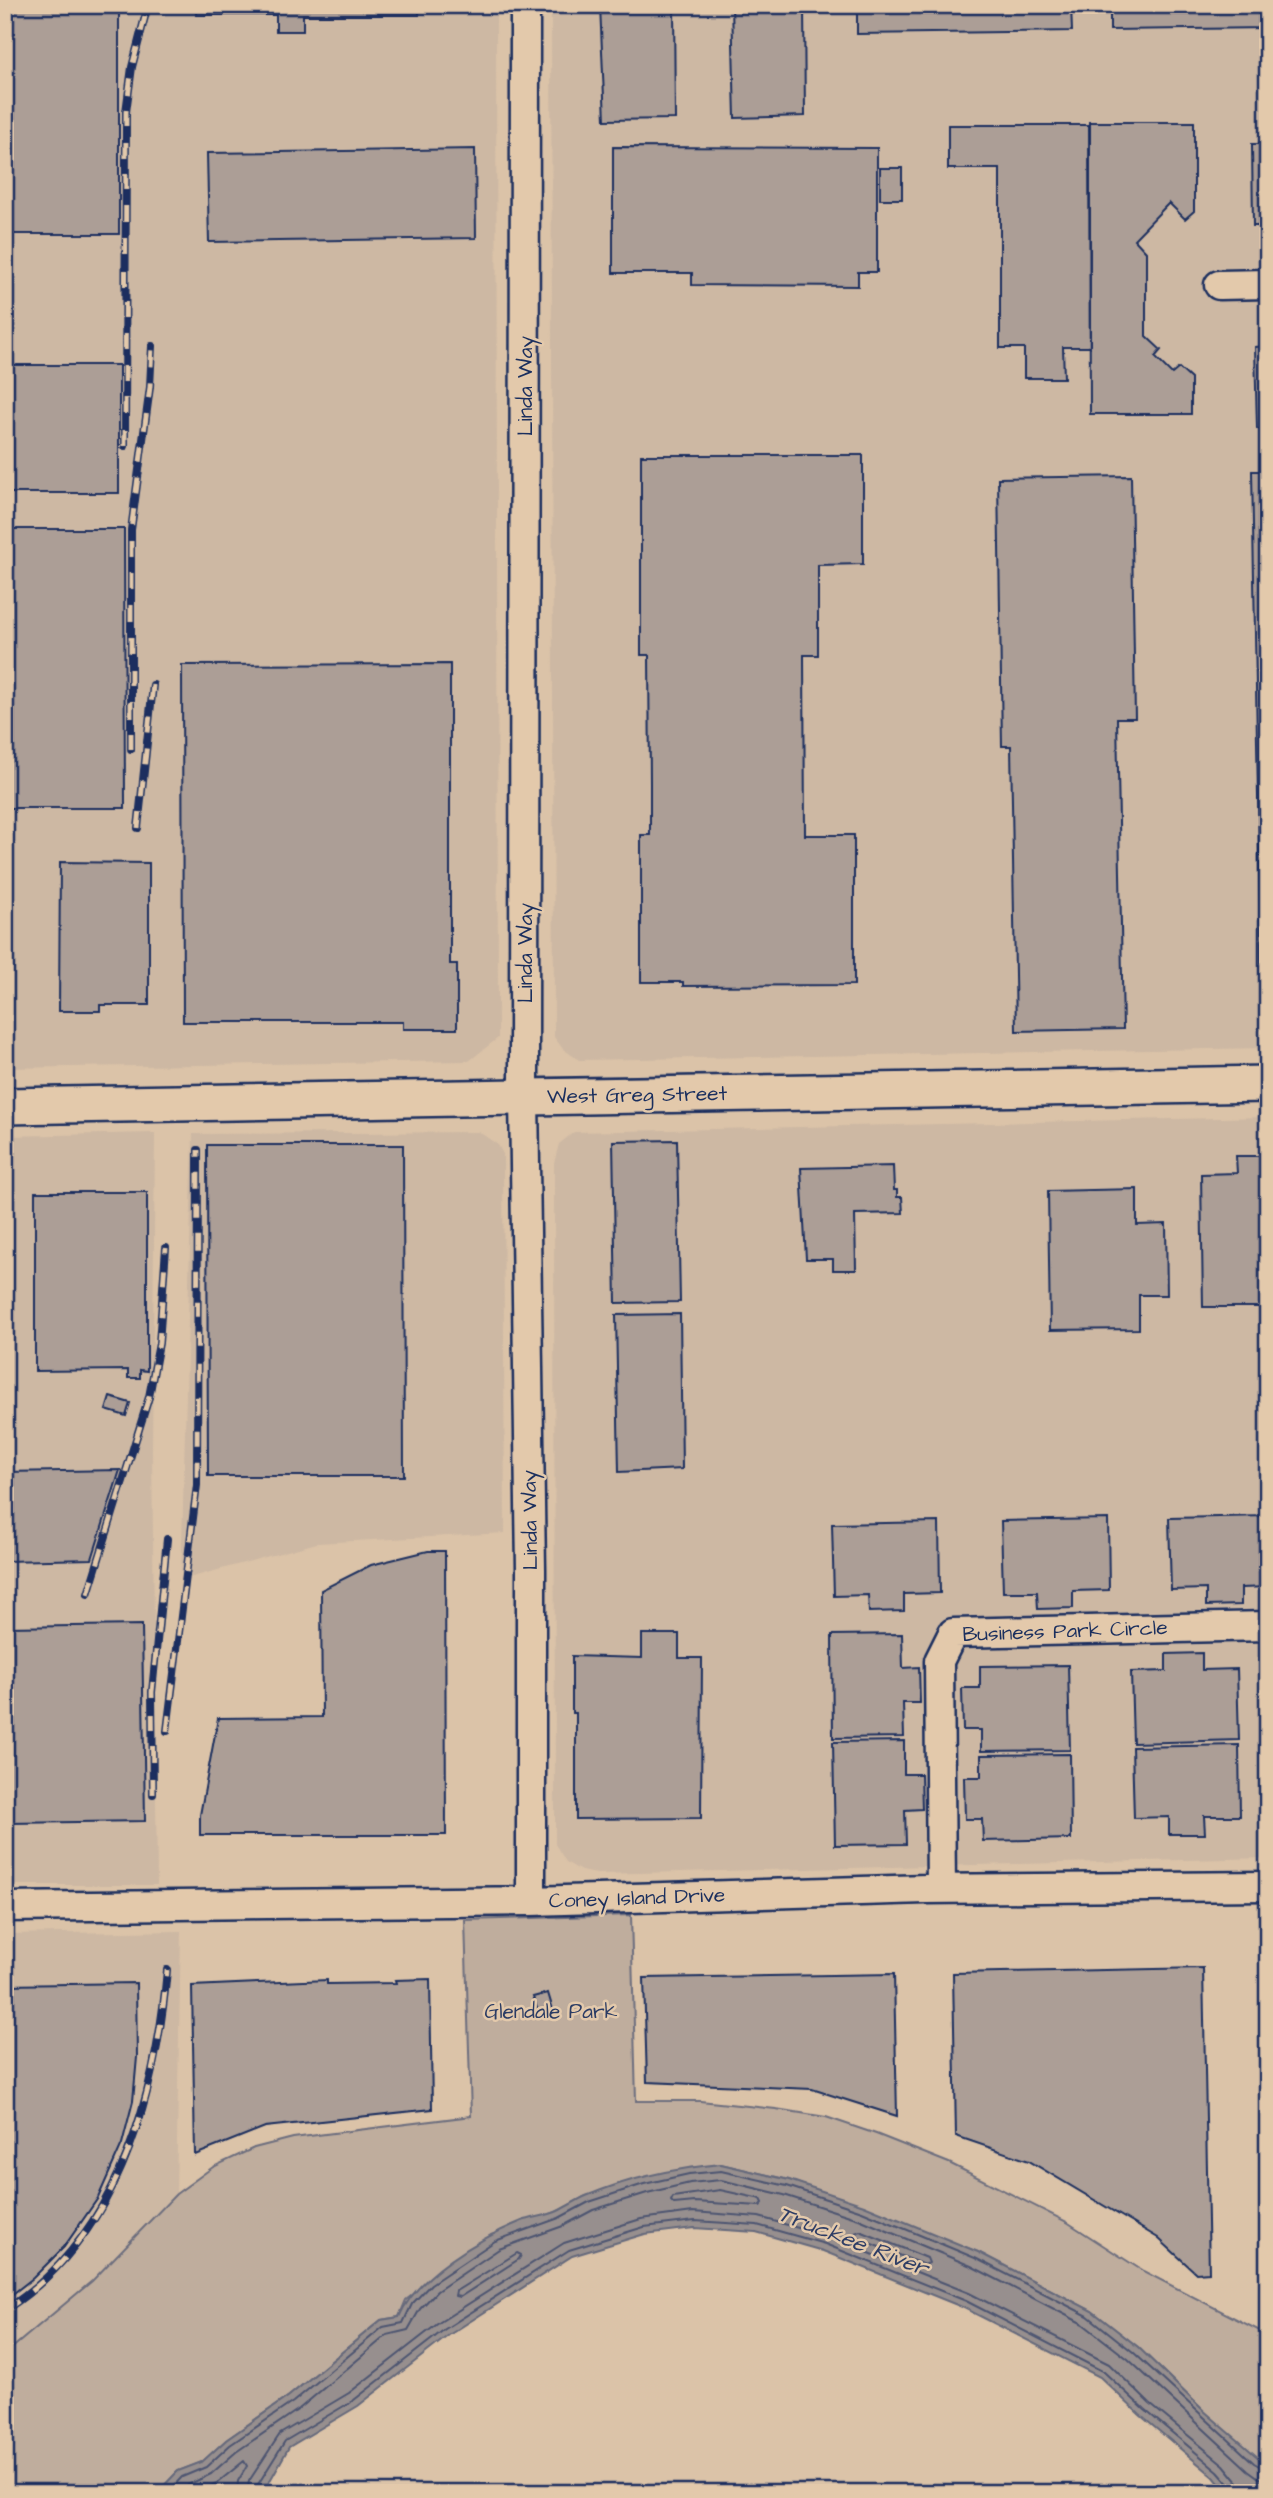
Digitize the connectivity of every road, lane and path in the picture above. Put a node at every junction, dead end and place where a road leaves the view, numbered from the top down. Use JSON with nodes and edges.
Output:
{"nodes":[{"id":1,"x":525,"y":5,"type":"edge"},
{"id":2,"x":1268,"y":284,"type":"edge"},
{"id":3,"x":1219,"y":285,"type":"dead end"},
{"id":4,"x":1268,"y":1084,"type":"edge"},
{"id":5,"x":524,"y":1097,"type":"junction"},
{"id":6,"x":5,"y":1106,"type":"edge"},
{"id":7,"x":1268,"y":1626,"type":"edge"},
{"id":8,"x":1268,"y":1886,"type":"edge"},
{"id":9,"x":941,"y":1889,"type":"junction"},
{"id":10,"x":531,"y":1901,"type":"junction"},
{"id":11,"x":5,"y":1908,"type":"edge"}],
"edges":[{"from":1,"to":5,"type":"street","name":"Linda Way"},
{"from":2,"to":3,"type":"street"},
{"from":4,"to":5,"type":"main road","name":"West Greg Street"},
{"from":5,"to":6,"type":"main road","name":"West Greg Street"},
{"from":5,"to":10,"type":"street","name":"Linda Way"},
{"from":7,"to":9,"type":"street","name":"Business Park Circle"},
{"from":8,"to":9,"type":"street","name":"Coney Island Drive"},
{"from":9,"to":10,"type":"street","name":"Coney Island Drive"},
{"from":10,"to":11,"type":"street","name":"Coney Island Drive"}]}
